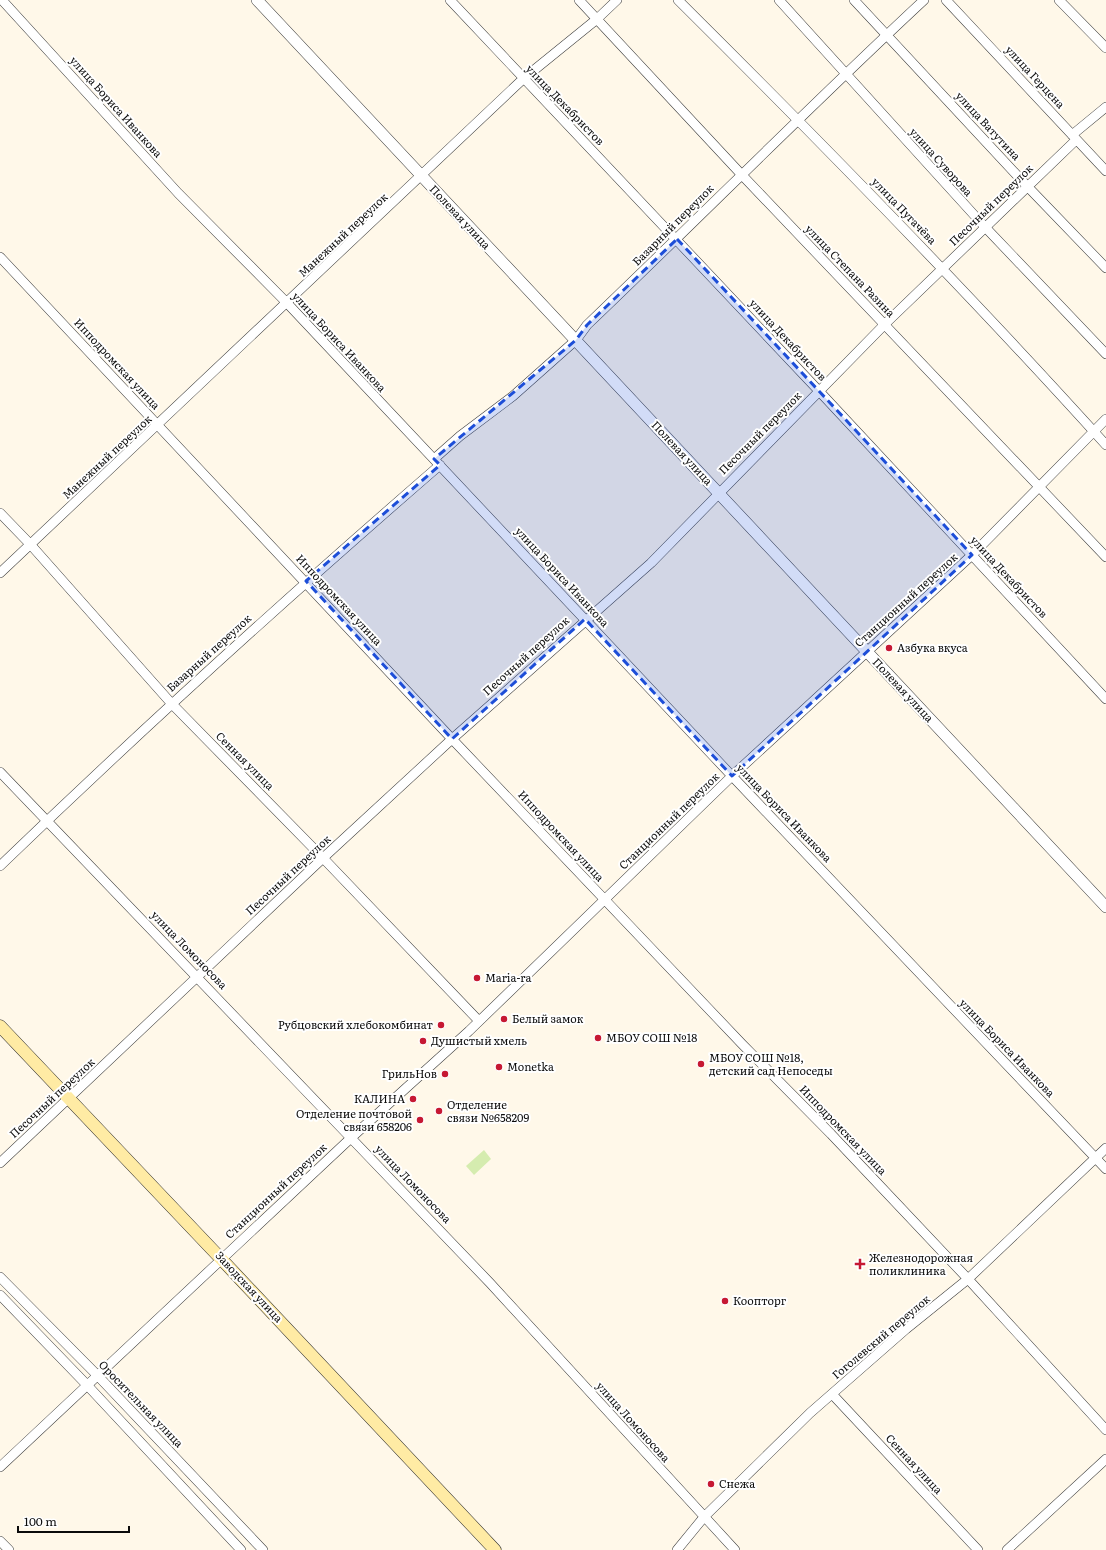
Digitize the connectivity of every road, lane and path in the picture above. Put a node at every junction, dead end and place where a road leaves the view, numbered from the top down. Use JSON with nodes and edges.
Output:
{"nodes":[{"id":1,"x":2,"y":0,"type":"edge"},
{"id":2,"x":257,"y":0,"type":"edge"},
{"id":3,"x":450,"y":0,"type":"edge"},
{"id":4,"x":579,"y":0,"type":"edge"},
{"id":5,"x":617,"y":0,"type":"edge"},
{"id":6,"x":678,"y":0,"type":"edge"},
{"id":7,"x":779,"y":0,"type":"edge"},
{"id":8,"x":854,"y":0,"type":"edge"},
{"id":9,"x":924,"y":0,"type":"edge"},
{"id":10,"x":946,"y":0,"type":"edge"},
{"id":11,"x":1060,"y":0,"type":"edge"},
{"id":12,"x":597,"y":19,"type":"junction"},
{"id":13,"x":887,"y":35,"type":"junction"},
{"id":14,"x":1106,"y":48,"type":"edge"},
{"id":15,"x":845,"y":74,"type":"junction"},
{"id":16,"x":524,"y":79,"type":"junction"},
{"id":17,"x":1106,"y":108,"type":"edge"},
{"id":18,"x":798,"y":119,"type":"junction"},
{"id":19,"x":1074,"y":138,"type":"junction"},
{"id":20,"x":1106,"y":171,"type":"edge"},
{"id":21,"x":741,"y":174,"type":"junction"},
{"id":22,"x":422,"y":176,"type":"junction"},
{"id":23,"x":1027,"y":186,"type":"junction"},
{"id":24,"x":985,"y":227,"type":"junction"},
{"id":25,"x":677,"y":240,"type":"junction"},
{"id":26,"x":0,"y":257,"type":"edge"},
{"id":27,"x":943,"y":268,"type":"junction"},
{"id":28,"x":1106,"y":268,"type":"edge"},
{"id":29,"x":287,"y":303,"type":"junction"},
{"id":30,"x":885,"y":324,"type":"junction"},
{"id":31,"x":576,"y":340,"type":"junction"},
{"id":32,"x":1106,"y":354,"type":"edge"},
{"id":33,"x":819,"y":391,"type":"junction"},
{"id":34,"x":1106,"y":419,"type":"edge"},
{"id":35,"x":158,"y":425,"type":"junction"},
{"id":36,"x":1094,"y":431,"type":"junction"},
{"id":37,"x":1106,"y":445,"type":"edge"},
{"id":38,"x":437,"y":462,"type":"junction"},
{"id":39,"x":1041,"y":487,"type":"junction"},
{"id":40,"x":718,"y":493,"type":"junction"},
{"id":41,"x":0,"y":513,"type":"edge"},
{"id":42,"x":30,"y":544,"type":"junction"},
{"id":43,"x":972,"y":555,"type":"junction"},
{"id":44,"x":1106,"y":557,"type":"edge"},
{"id":45,"x":0,"y":573,"type":"edge"},
{"id":46,"x":306,"y":581,"type":"junction"},
{"id":47,"x":585,"y":620,"type":"junction"},
{"id":48,"x":867,"y":652,"type":"junction"},
{"id":49,"x":1106,"y":699,"type":"edge"},
{"id":50,"x":171,"y":704,"type":"junction"},
{"id":51,"x":452,"y":739,"type":"junction"},
{"id":52,"x":0,"y":772,"type":"edge"},
{"id":53,"x":732,"y":776,"type":"junction"},
{"id":54,"x":47,"y":820,"type":"junction"},
{"id":55,"x":323,"y":858,"type":"junction"},
{"id":56,"x":0,"y":866,"type":"edge"},
{"id":57,"x":605,"y":899,"type":"junction"},
{"id":58,"x":1106,"y":907,"type":"edge"},
{"id":59,"x":197,"y":976,"type":"junction"},
{"id":60,"x":479,"y":1021,"type":"junction"},
{"id":61,"x":0,"y":1026,"type":"edge"},
{"id":62,"x":70,"y":1099,"type":"junction"},
{"id":63,"x":352,"y":1137,"type":"junction"},
{"id":64,"x":1106,"y":1148,"type":"edge"},
{"id":65,"x":1095,"y":1158,"type":"junction"},
{"id":66,"x":0,"y":1163,"type":"edge"},
{"id":67,"x":1106,"y":1169,"type":"edge"},
{"id":68,"x":222,"y":1258,"type":"junction"},
{"id":69,"x":0,"y":1277,"type":"edge"},
{"id":70,"x":968,"y":1280,"type":"junction"},
{"id":71,"x":0,"y":1295,"type":"edge"},
{"id":72,"x":98,"y":1376,"type":"junction"},
{"id":73,"x":87,"y":1385,"type":"junction"},
{"id":74,"x":832,"y":1394,"type":"junction"},
{"id":75,"x":1106,"y":1430,"type":"edge"},
{"id":76,"x":1106,"y":1459,"type":"edge"},
{"id":77,"x":0,"y":1467,"type":"edge"},
{"id":78,"x":704,"y":1517,"type":"junction"},
{"id":79,"x":0,"y":1541,"type":"edge"},
{"id":80,"x":9,"y":1550,"type":"edge"},
{"id":81,"x":241,"y":1550,"type":"edge"},
{"id":82,"x":263,"y":1550,"type":"edge"},
{"id":83,"x":495,"y":1550,"type":"edge"},
{"id":84,"x":677,"y":1550,"type":"edge"},
{"id":85,"x":735,"y":1550,"type":"edge"},
{"id":86,"x":978,"y":1550,"type":"edge"},
{"id":87,"x":1006,"y":1550,"type":"edge"}],
"edges":[{"from":1,"to":29,"type":"street","name":"улица Бориса Иванкова"},
{"from":2,"to":22,"type":"street","name":"Полевая улица"},
{"from":3,"to":16,"type":"street","name":"улица Декабристов"},
{"from":4,"to":12,"type":"street","name":"улица Степана Разина"},
{"from":5,"to":12,"type":"street","name":"Манежный переулок"},
{"from":6,"to":18,"type":"street","name":"улица Пугачёва"},
{"from":7,"to":15,"type":"street","name":"улица Суворова"},
{"from":8,"to":13,"type":"street","name":"улица Ватутина"},
{"from":9,"to":13,"type":"street","name":"Базарный переулок"},
{"from":10,"to":19,"type":"street","name":"улица Герцена"},
{"from":11,"to":14,"type":"street"},
{"from":12,"to":16,"type":"street","name":"Манежный переулок"},
{"from":12,"to":21,"type":"street","name":"улица Степана Разина"},
{"from":13,"to":15,"type":"street","name":"Базарный переулок"},
{"from":13,"to":23,"type":"street","name":"улица Ватутина"},
{"from":15,"to":18,"type":"street","name":"Базарный переулок"},
{"from":15,"to":24,"type":"street","name":"улица Суворова"},
{"from":16,"to":22,"type":"street","name":"Манежный переулок"},
{"from":16,"to":25,"type":"street","name":"улица Декабристов"},
{"from":17,"to":19,"type":"street","name":"Песочный переулок"},
{"from":18,"to":21,"type":"street","name":"Базарный переулок"},
{"from":18,"to":27,"type":"street","name":"улица Пугачёва"},
{"from":19,"to":20,"type":"street","name":"улица Герцена"},
{"from":19,"to":23,"type":"street","name":"Песочный переулок"},
{"from":21,"to":25,"type":"street","name":"Базарный переулок"},
{"from":21,"to":30,"type":"street","name":"улица Степана Разина"},
{"from":22,"to":29,"type":"street","name":"Манежный переулок"},
{"from":22,"to":31,"type":"street","name":"Полевая улица"},
{"from":23,"to":24,"type":"street","name":"Песочный переулок"},
{"from":23,"to":28,"type":"street","name":"улица Ватутина"},
{"from":24,"to":27,"type":"street","name":"Песочный переулок"},
{"from":24,"to":32,"type":"street","name":"улица Суворова"},
{"from":25,"to":31,"type":"street","name":"Базарный переулок"},
{"from":25,"to":33,"type":"street","name":"улица Декабристов"},
{"from":26,"to":35,"type":"street","name":"Ипподромская улица"},
{"from":27,"to":30,"type":"street","name":"Песочный переулок"},
{"from":27,"to":36,"type":"street","name":"улица Пугачёва"},
{"from":29,"to":35,"type":"street","name":"Манежный переулок"},
{"from":29,"to":38,"type":"street","name":"улица Бориса Иванкова"},
{"from":30,"to":33,"type":"street","name":"Песочный переулок"},
{"from":30,"to":39,"type":"street","name":"улица Степана Разина"},
{"from":31,"to":38,"type":"street","name":"Базарный переулок"},
{"from":31,"to":40,"type":"street","name":"Полевая улица"},
{"from":33,"to":40,"type":"street","name":"Песочный переулок"},
{"from":33,"to":43,"type":"street","name":"улица Декабристов"},
{"from":34,"to":36,"type":"street","name":"Станционный переулок"},
{"from":35,"to":42,"type":"street","name":"Манежный переулок"},
{"from":35,"to":46,"type":"street","name":"Ипподромская улица"},
{"from":36,"to":37,"type":"street","name":"улица Пугачёва"},
{"from":36,"to":39,"type":"street","name":"Станционный переулок"},
{"from":38,"to":46,"type":"street","name":"Базарный переулок"},
{"from":38,"to":47,"type":"street","name":"улица Бориса Иванкова"},
{"from":39,"to":43,"type":"street","name":"Станционный переулок"},
{"from":39,"to":44,"type":"street","name":"улица Степана Разина"},
{"from":40,"to":47,"type":"street","name":"Песочный переулок"},
{"from":40,"to":48,"type":"street","name":"Полевая улица"},
{"from":41,"to":42,"type":"street","name":"Сенная улица"},
{"from":42,"to":45,"type":"street","name":"Манежный переулок"},
{"from":42,"to":50,"type":"street","name":"Сенная улица"},
{"from":43,"to":48,"type":"street","name":"Станционный переулок"},
{"from":43,"to":49,"type":"street","name":"улица Декабристов"},
{"from":46,"to":50,"type":"street","name":"Базарный переулок"},
{"from":46,"to":51,"type":"street","name":"Ипподромская улица"},
{"from":47,"to":51,"type":"street","name":"Песочный переулок"},
{"from":47,"to":53,"type":"street","name":"улица Бориса Иванкова"},
{"from":48,"to":53,"type":"street","name":"Станционный переулок"},
{"from":48,"to":58,"type":"street","name":"Полевая улица"},
{"from":50,"to":54,"type":"street","name":"Базарный переулок"},
{"from":50,"to":55,"type":"street","name":"Сенная улица"},
{"from":51,"to":55,"type":"street","name":"Песочный переулок"},
{"from":51,"to":57,"type":"street","name":"Ипподромская улица"},
{"from":52,"to":54,"type":"street","name":"улица Ломоносова"},
{"from":53,"to":57,"type":"street","name":"Станционный переулок"},
{"from":53,"to":65,"type":"street","name":"улица Бориса Иванкова"},
{"from":54,"to":56,"type":"street","name":"Базарный переулок"},
{"from":54,"to":59,"type":"street","name":"улица Ломоносова"},
{"from":55,"to":59,"type":"street","name":"Песочный переулок"},
{"from":55,"to":60,"type":"street","name":"Сенная улица"},
{"from":57,"to":60,"type":"street","name":"Станционный переулок"},
{"from":57,"to":70,"type":"street","name":"Ипподромская улица"},
{"from":59,"to":62,"type":"street","name":"Песочный переулок"},
{"from":59,"to":63,"type":"street","name":"улица Ломоносова"},
{"from":60,"to":63,"type":"street","name":"Станционный переулок"},
{"from":61,"to":62,"type":"main road","name":"Заводская улица"},
{"from":62,"to":66,"type":"street","name":"Песочный переулок"},
{"from":62,"to":68,"type":"main road","name":"Заводская улица"},
{"from":63,"to":68,"type":"street","name":"Станционный переулок"},
{"from":63,"to":78,"type":"street","name":"улица Ломоносова"},
{"from":64,"to":65,"type":"street","name":"Гоголевский переулок"},
{"from":65,"to":67,"type":"street","name":"улица Бориса Иванкова"},
{"from":65,"to":70,"type":"street","name":"Гоголевский переулок"},
{"from":68,"to":72,"type":"street","name":"Станционный переулок"},
{"from":68,"to":83,"type":"main road","name":"Заводская улица"},
{"from":69,"to":72,"type":"street","name":"Оросительная улица"},
{"from":70,"to":74,"type":"street","name":"Гоголевский переулок"},
{"from":70,"to":75,"type":"street","name":"Ипподромская улица"},
{"from":71,"to":73,"type":"street"},
{"from":72,"to":73,"type":"street","name":"Станционный переулок"},
{"from":72,"to":82,"type":"street","name":"Оросительная улица"},
{"from":73,"to":77,"type":"street","name":"Станционный переулок"},
{"from":73,"to":81,"type":"street"},
{"from":74,"to":78,"type":"street","name":"Гоголевский переулок"},
{"from":74,"to":86,"type":"street","name":"Сенная улица"},
{"from":76,"to":87,"type":"street"},
{"from":78,"to":84,"type":"street","name":"Гоголевский переулок"},
{"from":78,"to":85,"type":"street","name":"улица Ломоносова"},
{"from":79,"to":80,"type":"street"}]}
